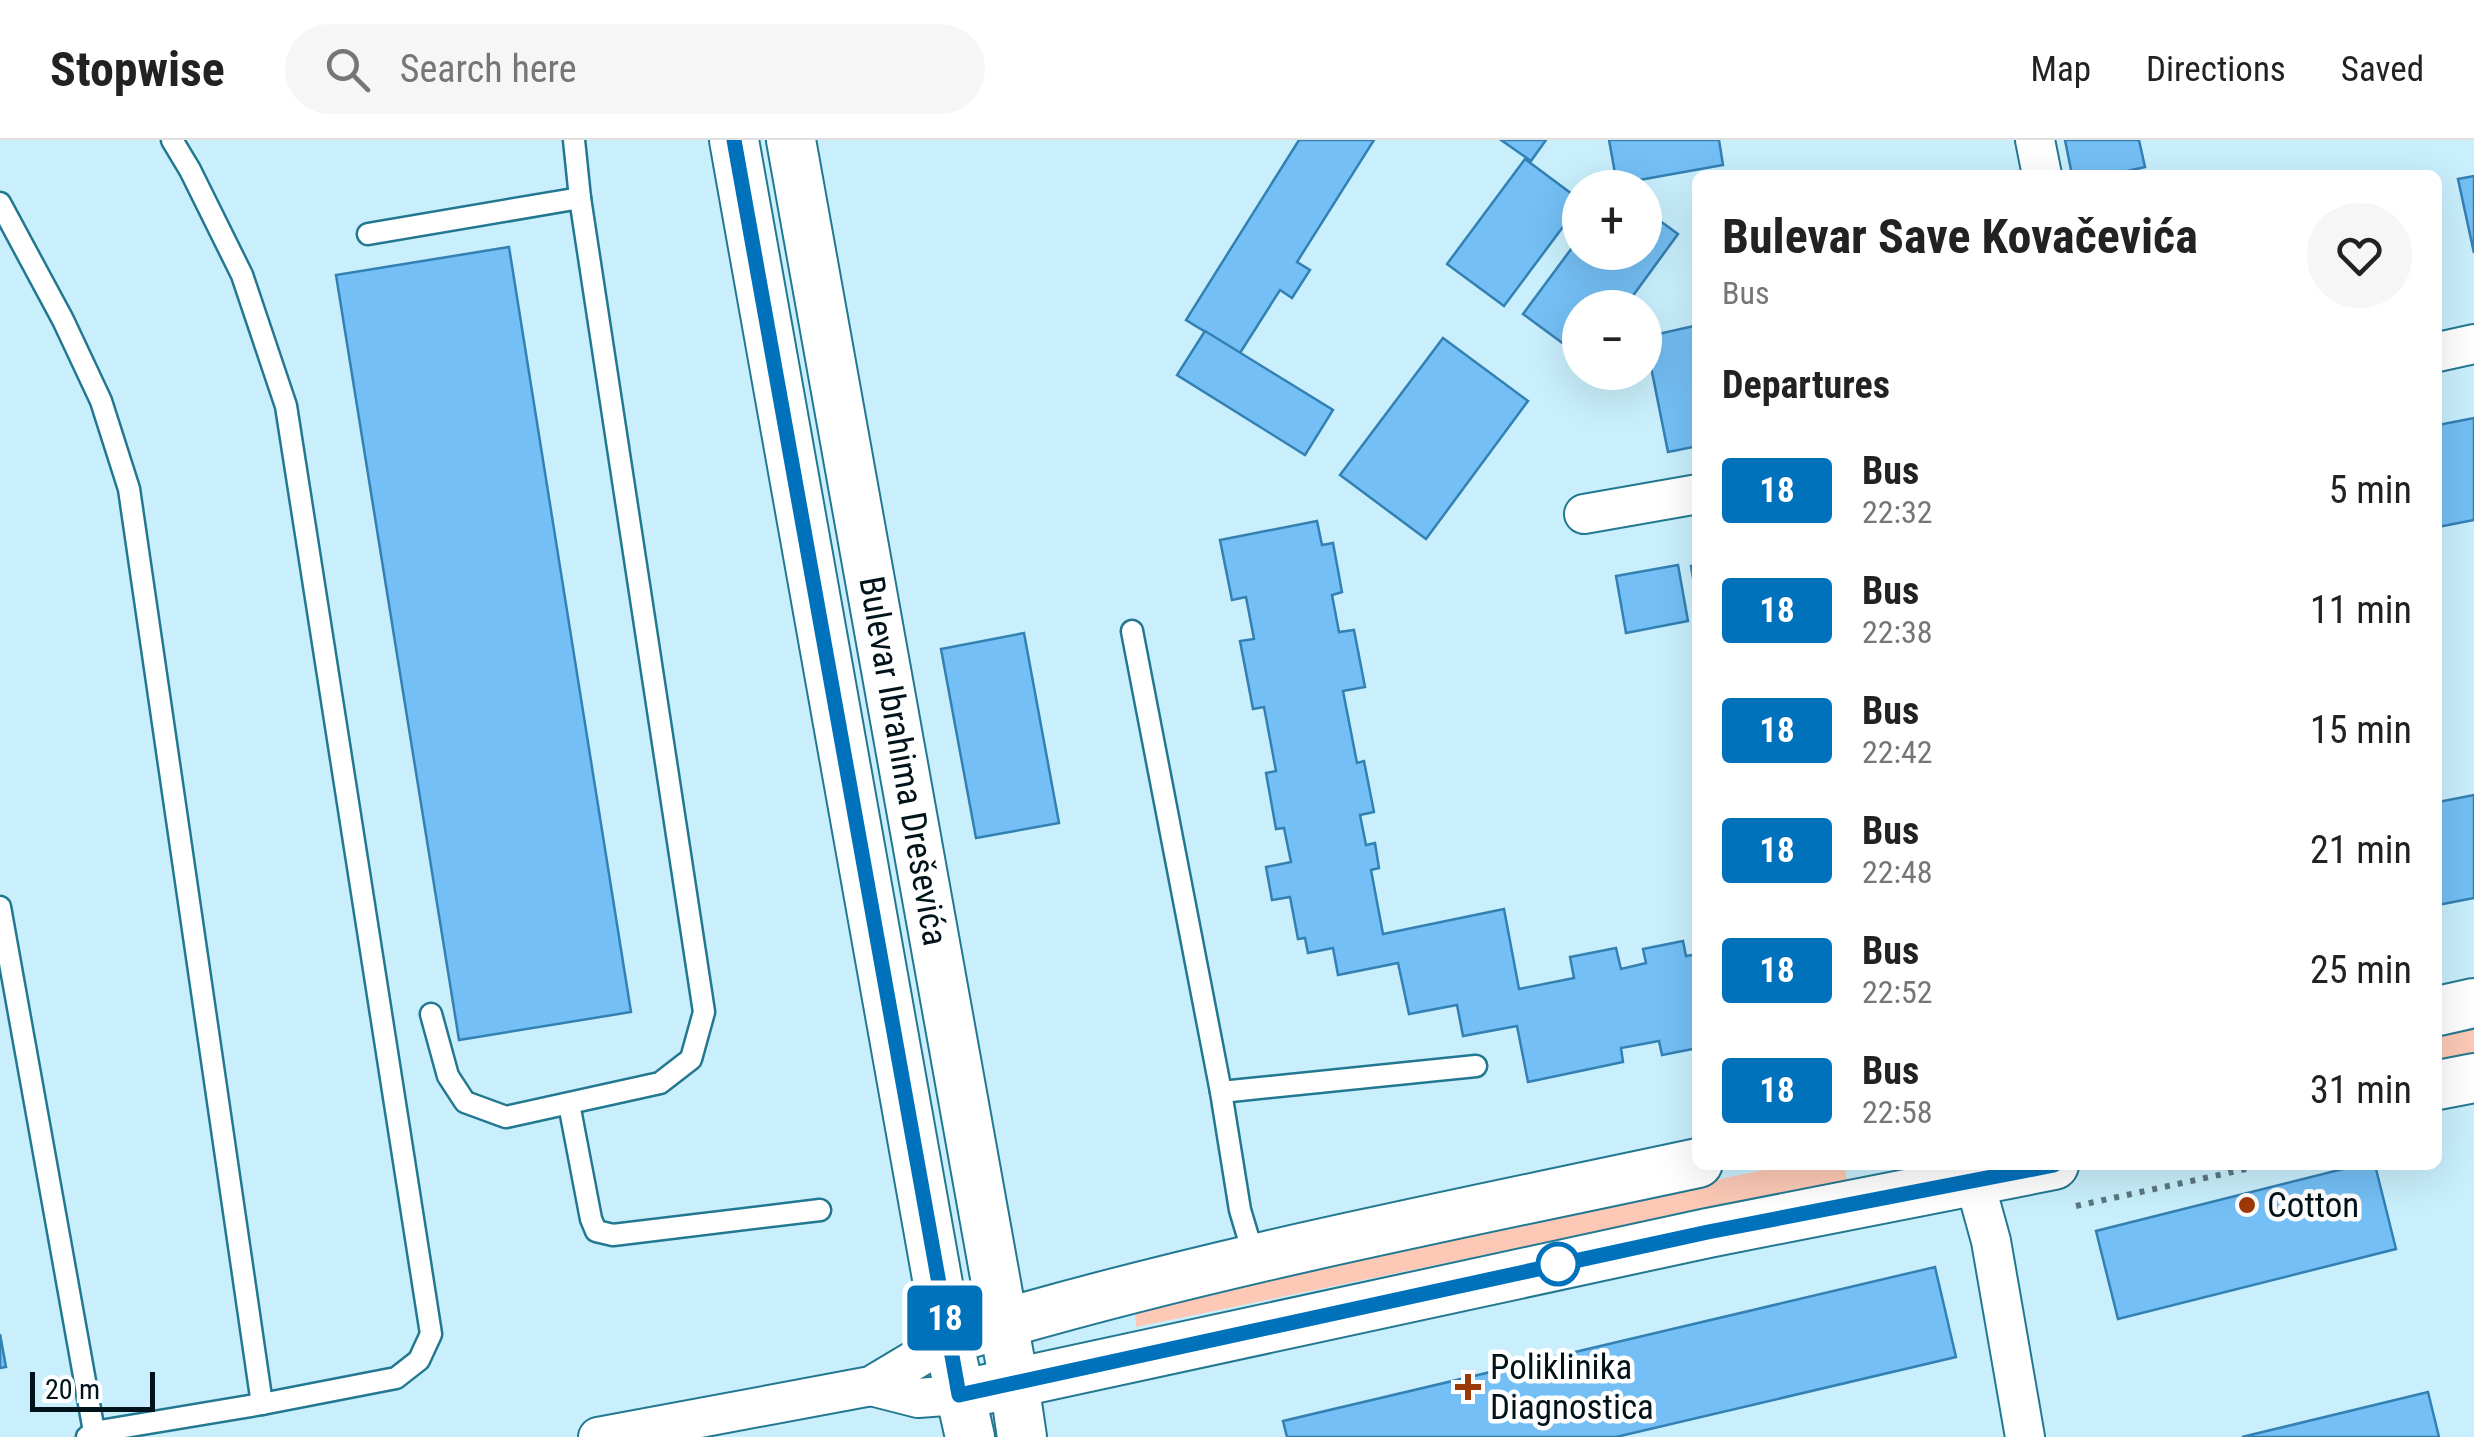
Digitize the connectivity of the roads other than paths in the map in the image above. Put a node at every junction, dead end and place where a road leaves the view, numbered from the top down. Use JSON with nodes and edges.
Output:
{"nodes":[{"id":1,"x":172,"y":140,"type":"edge"},
{"id":2,"x":574,"y":140,"type":"edge"},
{"id":3,"x":734,"y":140,"type":"edge"},
{"id":4,"x":791,"y":140,"type":"edge"},
{"id":5,"x":2035,"y":140,"type":"edge"},
{"id":6,"x":2041,"y":170,"type":"edge"},
{"id":7,"x":580,"y":198,"type":"junction"},
{"id":8,"x":0,"y":203,"type":"edge"},
{"id":9,"x":368,"y":234,"type":"dead end"},
{"id":10,"x":2474,"y":344,"type":"edge"},
{"id":11,"x":2442,"y":351,"type":"edge"},
{"id":12,"x":1692,"y":495,"type":"edge"},
{"id":13,"x":1584,"y":514,"type":"dead end"},
{"id":14,"x":1132,"y":631,"type":"dead end"},
{"id":15,"x":0,"y":907,"type":"edge"},
{"id":16,"x":2474,"y":1003,"type":"edge"},
{"id":17,"x":2442,"y":1010,"type":"edge"},
{"id":18,"x":431,"y":1014,"type":"dead end"},
{"id":19,"x":1476,"y":1066,"type":"dead end"},
{"id":20,"x":2474,"y":1078,"type":"edge"},
{"id":21,"x":2442,"y":1084,"type":"edge"},
{"id":22,"x":1220,"y":1092,"type":"junction"},
{"id":23,"x":569,"y":1104,"type":"junction"},
{"id":24,"x":1692,"y":1164,"type":"edge"},
{"id":25,"x":2008,"y":1170,"type":"edge"},
{"id":26,"x":1972,"y":1174,"type":"edge"},
{"id":27,"x":820,"y":1210,"type":"dead end"},
{"id":28,"x":1255,"y":1260,"type":"junction"},
{"id":29,"x":1002,"y":1324,"type":"junction"},
{"id":30,"x":948,"y":1340,"type":"junction"},
{"id":31,"x":1014,"y":1383,"type":"junction"},
{"id":32,"x":871,"y":1386,"type":"junction"},
{"id":33,"x":262,"y":1404,"type":"junction"},
{"id":34,"x":964,"y":1416,"type":"edge"},
{"id":35,"x":92,"y":1435,"type":"edge"},
{"id":36,"x":2017,"y":1435,"type":"edge"},
{"id":37,"x":598,"y":1437,"type":"edge"},
{"id":38,"x":1022,"y":1437,"type":"edge"}],
"edges":[{"from":1,"to":33,"type":"lane"},
{"from":2,"to":7,"type":"lane"},
{"from":3,"to":30,"type":"street","name":"Bulevar Ibrahima Dreševića"},
{"from":4,"to":29,"type":"street","name":"Bulevar Ibrahima Dreševića"},
{"from":5,"to":6,"type":"street"},
{"from":7,"to":9,"type":"lane"},
{"from":7,"to":23,"type":"lane"},
{"from":8,"to":33,"type":"lane"},
{"from":10,"to":11,"type":"street"},
{"from":12,"to":13,"type":"street"},
{"from":14,"to":22,"type":"lane"},
{"from":15,"to":35,"type":"lane"},
{"from":16,"to":17,"type":"street"},
{"from":18,"to":23,"type":"lane"},
{"from":19,"to":22,"type":"lane"},
{"from":20,"to":21,"type":"street"},
{"from":22,"to":28,"type":"lane"},
{"from":23,"to":27,"type":"lane"},
{"from":24,"to":28,"type":"street"},
{"from":25,"to":26,"type":"street"},
{"from":26,"to":31,"type":"street"},
{"from":26,"to":36,"type":"street"},
{"from":28,"to":29,"type":"street"},
{"from":29,"to":30,"type":"street"},
{"from":29,"to":31,"type":"street","name":"Bulevar Ibrahima Dreševića"},
{"from":30,"to":32,"type":"street"},
{"from":30,"to":34,"type":"street","name":"Bulevar Ibrahima Dreševića"},
{"from":31,"to":34,"type":"street"},
{"from":31,"to":38,"type":"street","name":"Bulevar Ibrahima Dreševića"},
{"from":32,"to":34,"type":"street"},
{"from":32,"to":37,"type":"street"},
{"from":33,"to":35,"type":"lane"}]}
